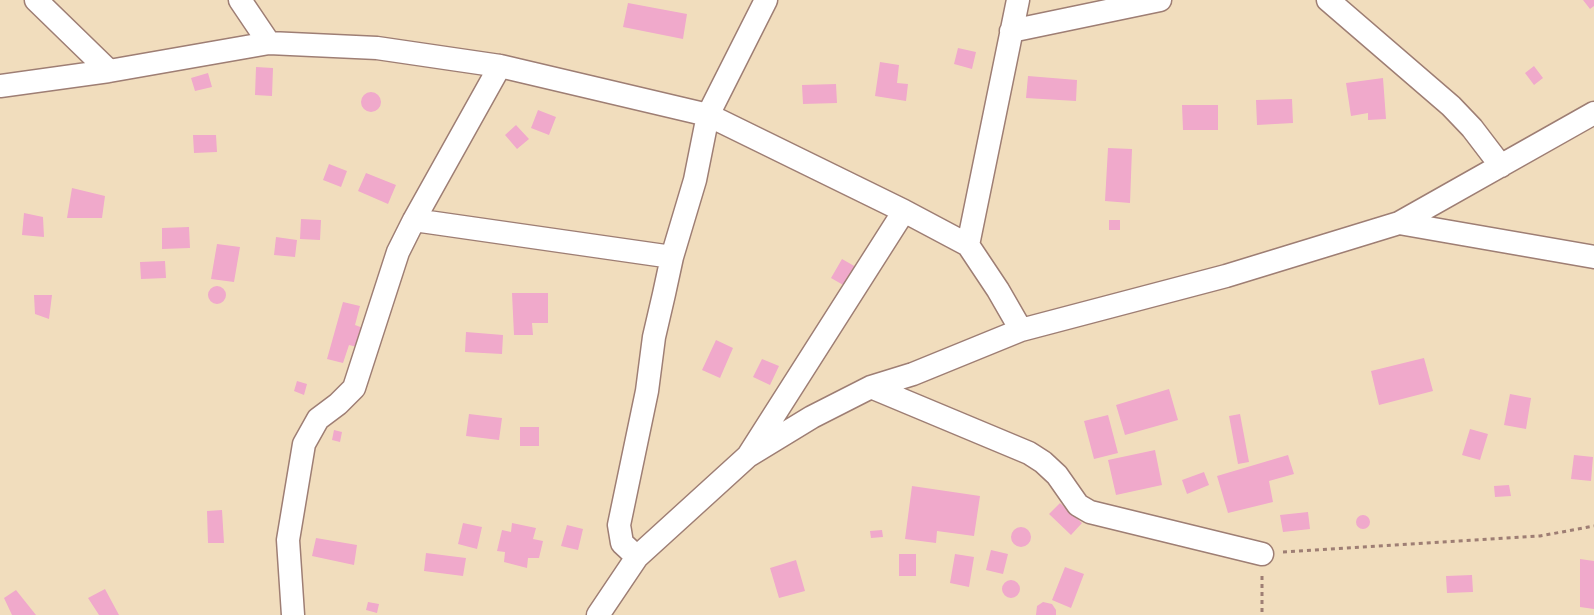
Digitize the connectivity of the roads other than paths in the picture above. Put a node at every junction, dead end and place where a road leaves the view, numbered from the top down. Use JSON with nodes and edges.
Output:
{"nodes":[{"id":1,"x":36,"y":0,"type":"edge"},
{"id":2,"x":240,"y":0,"type":"edge"},
{"id":3,"x":766,"y":0,"type":"edge"},
{"id":4,"x":1018,"y":0,"type":"edge"},
{"id":5,"x":1160,"y":0,"type":"edge"},
{"id":6,"x":1328,"y":0,"type":"edge"},
{"id":7,"x":1011,"y":31,"type":"junction"},
{"id":8,"x":269,"y":43,"type":"junction"},
{"id":9,"x":500,"y":66,"type":"junction"},
{"id":10,"x":109,"y":71,"type":"junction"},
{"id":11,"x":0,"y":86,"type":"edge"},
{"id":12,"x":1594,"y":113,"type":"edge"},
{"id":13,"x":708,"y":115,"type":"junction"},
{"id":14,"x":1501,"y":166,"type":"junction"},
{"id":15,"x":904,"y":211,"type":"junction"},
{"id":16,"x":414,"y":220,"type":"junction"},
{"id":17,"x":1399,"y":224,"type":"junction"},
{"id":18,"x":968,"y":246,"type":"junction"},
{"id":19,"x":672,"y":257,"type":"junction"},
{"id":20,"x":1594,"y":257,"type":"edge"},
{"id":21,"x":1021,"y":330,"type":"junction"},
{"id":22,"x":871,"y":387,"type":"junction"},
{"id":23,"x":748,"y":456,"type":"junction"},
{"id":24,"x":1262,"y":554,"type":"road end"},
{"id":25,"x":637,"y":557,"type":"junction"},
{"id":26,"x":293,"y":615,"type":"edge"},
{"id":27,"x":598,"y":615,"type":"edge"}],
"edges":[{"from":1,"to":10,"type":"street"},
{"from":2,"to":8,"type":"street"},
{"from":3,"to":13,"type":"street"},
{"from":4,"to":7,"type":"street"},
{"from":5,"to":7,"type":"street"},
{"from":6,"to":14,"type":"street"},
{"from":7,"to":18,"type":"street"},
{"from":8,"to":9,"type":"street"},
{"from":8,"to":10,"type":"street"},
{"from":9,"to":13,"type":"street"},
{"from":9,"to":16,"type":"street"},
{"from":10,"to":11,"type":"street"},
{"from":12,"to":14,"type":"street"},
{"from":13,"to":15,"type":"street"},
{"from":13,"to":19,"type":"street"},
{"from":14,"to":17,"type":"street"},
{"from":15,"to":18,"type":"street"},
{"from":15,"to":23,"type":"street"},
{"from":16,"to":19,"type":"street"},
{"from":16,"to":26,"type":"street"},
{"from":17,"to":20,"type":"street"},
{"from":17,"to":21,"type":"street"},
{"from":18,"to":21,"type":"street"},
{"from":19,"to":25,"type":"street"},
{"from":21,"to":22,"type":"street"},
{"from":22,"to":23,"type":"street"},
{"from":22,"to":24,"type":"street"},
{"from":23,"to":25,"type":"street"},
{"from":25,"to":27,"type":"street"}]}
